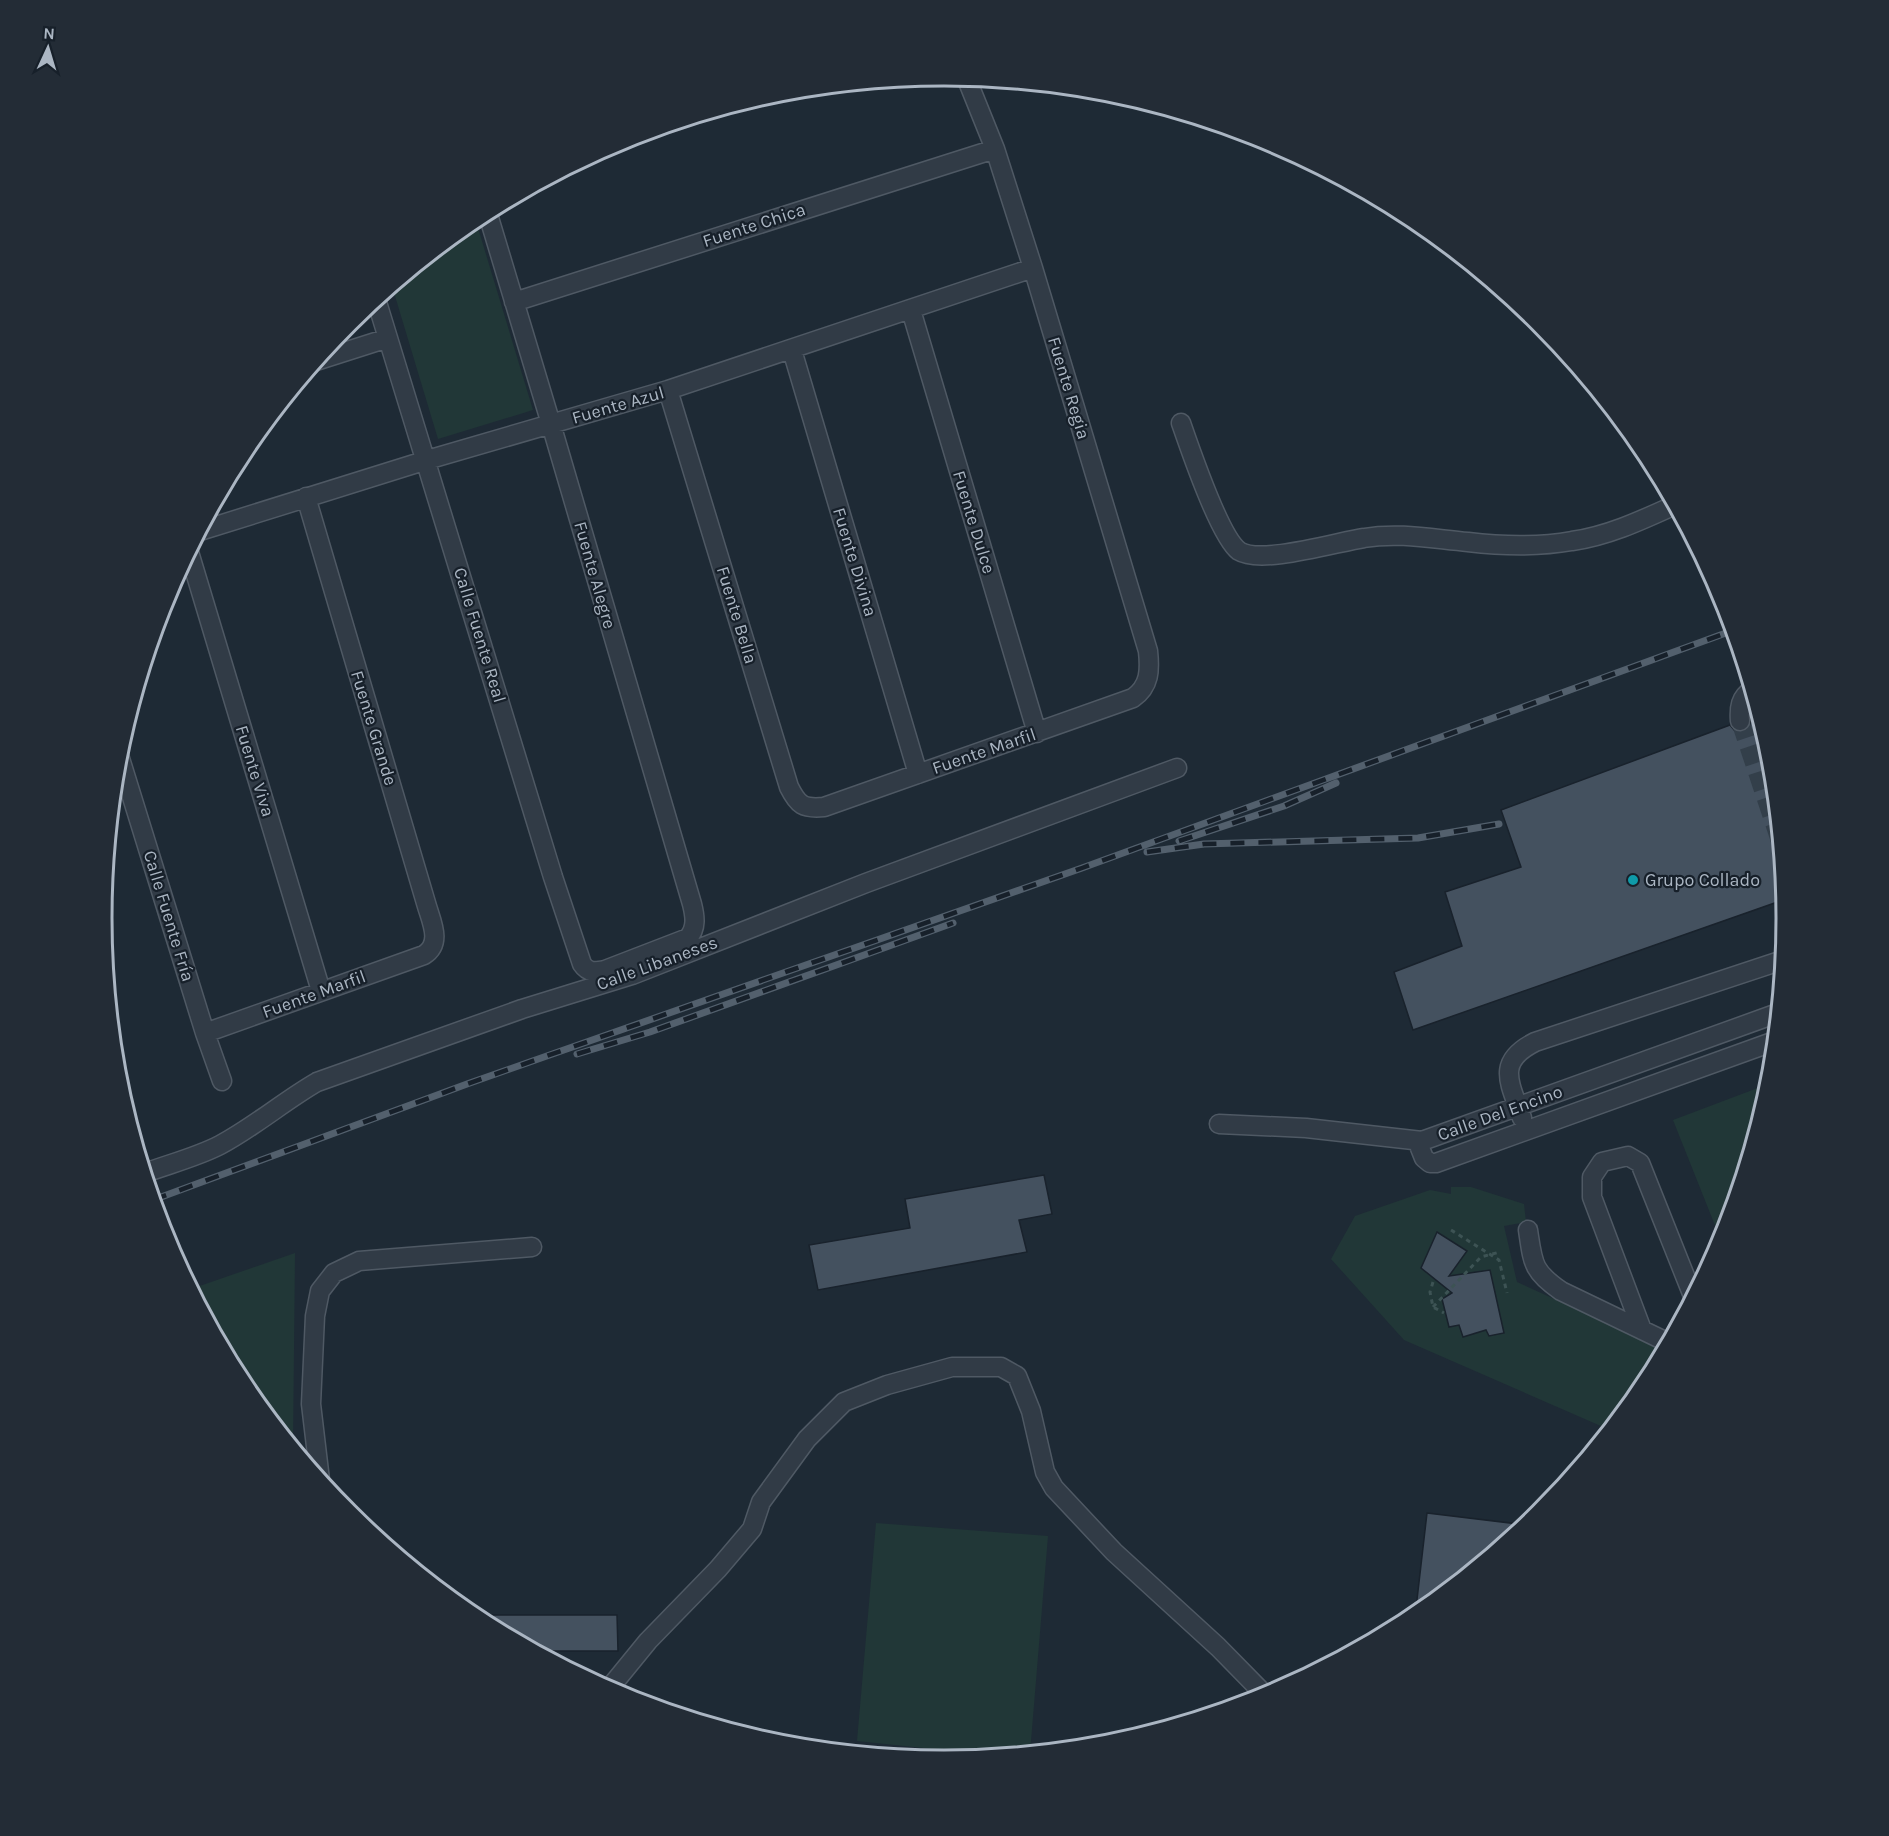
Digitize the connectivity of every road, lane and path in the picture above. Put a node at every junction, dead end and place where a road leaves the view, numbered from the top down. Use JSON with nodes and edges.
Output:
{"nodes":[{"id":1,"x":970,"y":86,"type":"edge"},
{"id":2,"x":995,"y":149,"type":"junction"},
{"id":3,"x":490,"y":221,"type":"edge"},
{"id":4,"x":1034,"y":268,"type":"junction"},
{"id":5,"x":514,"y":302,"type":"junction"},
{"id":6,"x":379,"y":308,"type":"edge"},
{"id":7,"x":910,"y":310,"type":"junction"},
{"id":8,"x":388,"y":338,"type":"junction"},
{"id":9,"x":792,"y":350,"type":"junction"},
{"id":10,"x":331,"y":356,"type":"edge"},
{"id":11,"x":668,"y":390,"type":"junction"},
{"id":12,"x":1181,"y":423,"type":"dead end"},
{"id":13,"x":551,"y":424,"type":"junction"},
{"id":14,"x":427,"y":460,"type":"junction"},
{"id":15,"x":306,"y":497,"type":"junction"},
{"id":16,"x":1668,"y":508,"type":"edge"},
{"id":17,"x":210,"y":528,"type":"edge"},
{"id":18,"x":192,"y":562,"type":"edge"},
{"id":19,"x":1747,"y":696,"type":"edge"},
{"id":20,"x":1134,"y":698,"type":"joint"},
{"id":21,"x":1740,"y":721,"type":"tunnel mouth"},
{"id":22,"x":1037,"y":733,"type":"junction"},
{"id":23,"x":1177,"y":768,"type":"dead end"},
{"id":24,"x":125,"y":774,"type":"edge"},
{"id":25,"x":918,"y":774,"type":"junction"},
{"id":26,"x":834,"y":804,"type":"joint"},
{"id":27,"x":424,"y":955,"type":"joint"},
{"id":28,"x":1775,"y":963,"type":"edge"},
{"id":29,"x":585,"y":969,"type":"joint"},
{"id":30,"x":321,"y":991,"type":"junction"},
{"id":31,"x":1771,"y":1016,"type":"edge"},
{"id":32,"x":205,"y":1033,"type":"junction"},
{"id":33,"x":1767,"y":1044,"type":"edge"},
{"id":34,"x":222,"y":1080,"type":"dead end"},
{"id":35,"x":1518,"y":1107,"type":"junction"},
{"id":36,"x":1219,"y":1124,"type":"dead end"},
{"id":37,"x":1527,"y":1131,"type":"junction"},
{"id":38,"x":1422,"y":1141,"type":"junction"},
{"id":39,"x":151,"y":1171,"type":"edge"},
{"id":40,"x":1451,"y":1230,"type":"dead end"},
{"id":41,"x":1528,"y":1230,"type":"dead end"},
{"id":42,"x":532,"y":1247,"type":"dead end"},
{"id":43,"x":1500,"y":1252,"type":"dead end"},
{"id":44,"x":1490,"y":1255,"type":"junction"},
{"id":45,"x":1433,"y":1282,"type":"dead end"},
{"id":46,"x":1690,"y":1287,"type":"edge"},
{"id":47,"x":1507,"y":1293,"type":"dead end"},
{"id":48,"x":1433,"y":1307,"type":"junction"},
{"id":49,"x":1444,"y":1313,"type":"dead end"},
{"id":50,"x":1642,"y":1330,"type":"junction"},
{"id":51,"x":1662,"y":1339,"type":"edge"},
{"id":52,"x":318,"y":1466,"type":"edge"},
{"id":53,"x":615,"y":1682,"type":"edge"},
{"id":54,"x":1259,"y":1689,"type":"edge"}],
"edges":[{"from":1,"to":2,"type":"street","name":"Fuente Regia"},
{"from":2,"to":4,"type":"street","name":"Fuente Regia"},
{"from":2,"to":5,"type":"street","name":"Fuente Chica"},
{"from":3,"to":5,"type":"street","name":"Fuente Alegre"},
{"from":4,"to":7,"type":"street","name":"Fuente Azul"},
{"from":4,"to":20,"type":"street","name":"Fuente Regia"},
{"from":5,"to":13,"type":"street","name":"Fuente Alegre"},
{"from":6,"to":8,"type":"street","name":"Calle Fuente Real"},
{"from":7,"to":9,"type":"street","name":"Fuente Azul"},
{"from":7,"to":22,"type":"street","name":"Fuente Dulce"},
{"from":8,"to":10,"type":"street"},
{"from":8,"to":14,"type":"street","name":"Calle Fuente Real"},
{"from":9,"to":11,"type":"street","name":"Fuente Azul"},
{"from":9,"to":25,"type":"street","name":"Fuente Divina"},
{"from":11,"to":13,"type":"street","name":"Fuente Azul"},
{"from":11,"to":26,"type":"street","name":"Fuente Bella"},
{"from":12,"to":16,"type":"street"},
{"from":13,"to":14,"type":"street","name":"Fuente Azul"},
{"from":13,"to":29,"type":"street","name":"Fuente Alegre"},
{"from":14,"to":15,"type":"street","name":"Fuente Azul"},
{"from":14,"to":29,"type":"street","name":"Calle Fuente Real"},
{"from":15,"to":17,"type":"street","name":"Fuente Azul"},
{"from":15,"to":27,"type":"street","name":"Fuente Grande"},
{"from":18,"to":30,"type":"street","name":"Fuente Viva"},
{"from":19,"to":21,"type":"street"},
{"from":20,"to":22,"type":"street","name":"Fuente Marfil"},
{"from":22,"to":25,"type":"street","name":"Fuente Marfil"},
{"from":23,"to":39,"type":"street","name":"Calle Libaneses"},
{"from":24,"to":32,"type":"street","name":"Calle Fuente Fría"},
{"from":25,"to":26,"type":"street","name":"Fuente Marfil"},
{"from":27,"to":30,"type":"street","name":"Fuente Marfil"},
{"from":28,"to":35,"type":"street"},
{"from":30,"to":32,"type":"street","name":"Fuente Marfil"},
{"from":31,"to":35,"type":"street","name":"Calle Del Encino"},
{"from":32,"to":34,"type":"street","name":"Calle Fuente Fría"},
{"from":33,"to":37,"type":"street","name":"Calle Del Encino"},
{"from":35,"to":37,"type":"street"},
{"from":35,"to":38,"type":"street","name":"Calle Del Encino"},
{"from":36,"to":38,"type":"street"},
{"from":37,"to":38,"type":"street","name":"Calle Del Encino"},
{"from":40,"to":44,"type":"path"},
{"from":41,"to":50,"type":"street"},
{"from":42,"to":52,"type":"street"},
{"from":43,"to":44,"type":"path"},
{"from":44,"to":47,"type":"path"},
{"from":44,"to":48,"type":"path"},
{"from":45,"to":48,"type":"path"},
{"from":46,"to":50,"type":"street"},
{"from":48,"to":49,"type":"path"},
{"from":50,"to":51,"type":"street"},
{"from":53,"to":54,"type":"street"}]}
